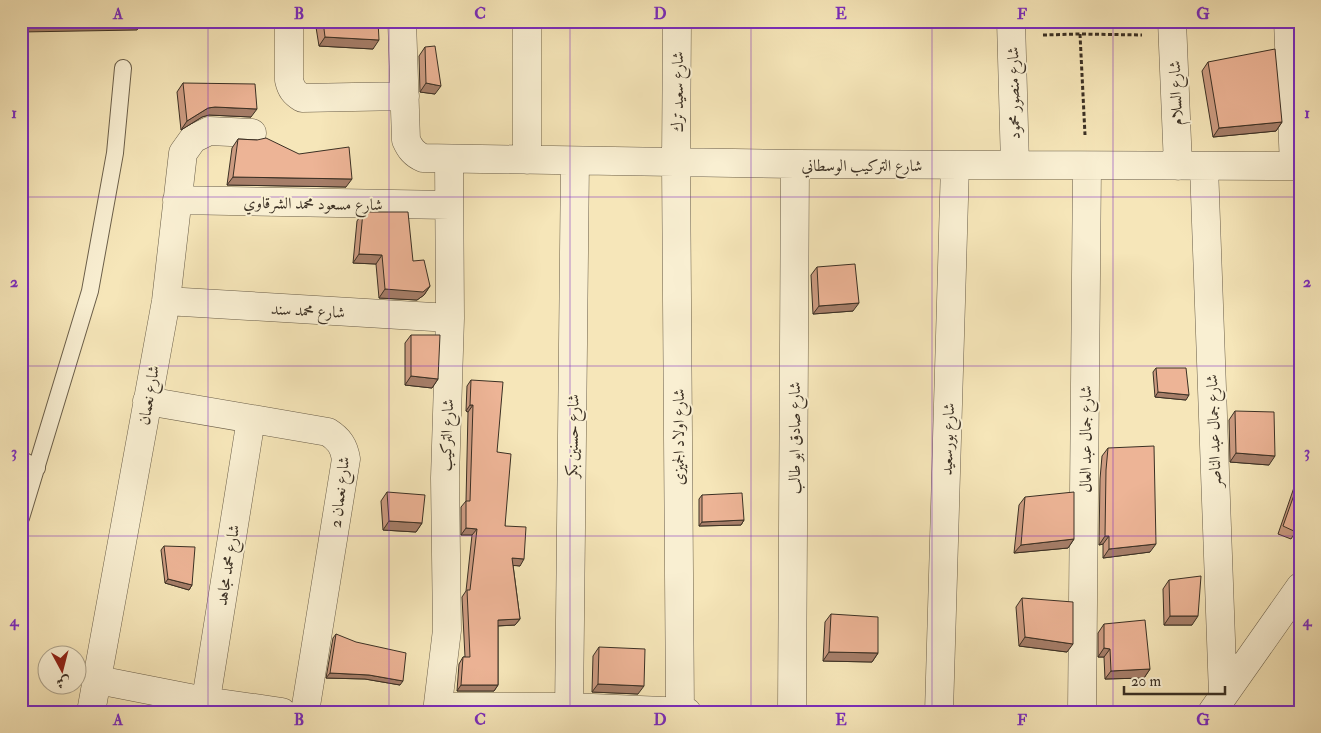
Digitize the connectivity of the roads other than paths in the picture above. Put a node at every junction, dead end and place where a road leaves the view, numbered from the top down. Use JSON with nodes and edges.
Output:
{"nodes":[{"id":1,"x":289,"y":21,"type":"edge"},
{"id":2,"x":402,"y":21,"type":"edge"},
{"id":3,"x":527,"y":21,"type":"edge"},
{"id":4,"x":677,"y":21,"type":"edge"},
{"id":5,"x":1288,"y":21,"type":"edge"},
{"id":6,"x":1011,"y":28,"type":"edge"},
{"id":7,"x":1172,"y":29,"type":"edge"},
{"id":8,"x":123,"y":68,"type":"dead end"},
{"id":9,"x":404,"y":96,"type":"junction"},
{"id":10,"x":252,"y":133,"type":"dead end"},
{"id":11,"x":436,"y":158,"type":"junction"},
{"id":12,"x":527,"y":160,"type":"junction"},
{"id":13,"x":575,"y":161,"type":"junction"},
{"id":14,"x":676,"y":162,"type":"junction"},
{"id":15,"x":795,"y":164,"type":"junction"},
{"id":16,"x":955,"y":165,"type":"junction"},
{"id":17,"x":1015,"y":165,"type":"junction"},
{"id":18,"x":1087,"y":166,"type":"junction"},
{"id":19,"x":1191,"y":166,"type":"junction"},
{"id":20,"x":1297,"y":166,"type":"edge"},
{"id":21,"x":177,"y":200,"type":"junction"},
{"id":22,"x":449,"y":206,"type":"junction"},
{"id":23,"x":166,"y":301,"type":"junction"},
{"id":24,"x":450,"y":318,"type":"junction"},
{"id":25,"x":147,"y":401,"type":"junction"},
{"id":26,"x":251,"y":418,"type":"junction"},
{"id":27,"x":21,"y":459,"type":"edge"},
{"id":28,"x":37,"y":468,"type":"junction"},
{"id":29,"x":21,"y":518,"type":"edge"},
{"id":30,"x":1300,"y":587,"type":"edge"},
{"id":31,"x":98,"y":680,"type":"junction"},
{"id":32,"x":1218,"y":704,"type":"edge"},
{"id":33,"x":204,"y":706,"type":"edge"},
{"id":34,"x":438,"y":709,"type":"edge"},
{"id":35,"x":569,"y":709,"type":"edge"},
{"id":36,"x":680,"y":711,"type":"edge"},
{"id":37,"x":91,"y":712,"type":"edge"},
{"id":38,"x":282,"y":712,"type":"edge"},
{"id":39,"x":305,"y":712,"type":"edge"},
{"id":40,"x":687,"y":712,"type":"edge"},
{"id":41,"x":792,"y":712,"type":"edge"},
{"id":42,"x":939,"y":712,"type":"edge"},
{"id":43,"x":1082,"y":712,"type":"edge"}],
"edges":[{"from":1,"to":9,"type":"street"},
{"from":2,"to":9,"type":"street"},
{"from":3,"to":12,"type":"street"},
{"from":4,"to":14,"type":"street","name":"شارع سعيد ترك"},
{"from":5,"to":20,"type":"street"},
{"from":6,"to":17,"type":"street","name":"شارع منصور محمود"},
{"from":7,"to":19,"type":"street","name":"شارع السلام"},
{"from":8,"to":28,"type":"lane"},
{"from":9,"to":11,"type":"street"},
{"from":10,"to":21,"type":"street","name":"شارع نعمان"},
{"from":11,"to":12,"type":"street","name":"شارع التركيب الوسطاني"},
{"from":11,"to":22,"type":"street","name":"شارع التركيب"},
{"from":12,"to":13,"type":"street","name":"شارع التركيب الوسطاني"},
{"from":13,"to":14,"type":"street","name":"شارع التركيب الوسطاني"},
{"from":13,"to":35,"type":"street","name":"شارع حسنين بكر"},
{"from":14,"to":15,"type":"street","name":"شارع التركيب الوسطاني"},
{"from":14,"to":36,"type":"street","name":"شارع اولاد الجميزى"},
{"from":15,"to":16,"type":"street","name":"شارع التركيب الوسطاني"},
{"from":15,"to":41,"type":"street","name":"شارع صادق ابو طالب"},
{"from":16,"to":17,"type":"street","name":"شارع التركيب الوسطاني"},
{"from":16,"to":42,"type":"street","name":"شارع بورسعيد"},
{"from":17,"to":18,"type":"street","name":"شارع التركيب الوسطاني"},
{"from":18,"to":19,"type":"street","name":"شارع التركيب الوسطاني"},
{"from":18,"to":43,"type":"street","name":"شارع جمال عبد العال"},
{"from":19,"to":20,"type":"street","name":"شارع التركيب الوسطاني"},
{"from":19,"to":32,"type":"street","name":"شارع جمال عبد الناصر"},
{"from":21,"to":22,"type":"street","name":"شارع مسعود محمد الشرقاوي"},
{"from":21,"to":23,"type":"street","name":"شارع نعمان"},
{"from":22,"to":24,"type":"street","name":"شارع التركيب"},
{"from":23,"to":24,"type":"street","name":"شارع محمد سند"},
{"from":23,"to":25,"type":"street","name":"شارع نعمان"},
{"from":24,"to":34,"type":"street","name":"شارع التركيب"},
{"from":25,"to":26,"type":"street","name":"شارع نعمان 2"},
{"from":25,"to":31,"type":"street","name":"شارع نعمان"},
{"from":26,"to":33,"type":"street","name":"شارع محمد مجاهد"},
{"from":26,"to":39,"type":"street","name":"شارع نعمان 2"},
{"from":27,"to":28,"type":"lane"},
{"from":28,"to":29,"type":"lane"},
{"from":30,"to":32,"type":"street"},
{"from":31,"to":33,"type":"street"},
{"from":31,"to":37,"type":"street","name":"شارع نعمان"},
{"from":33,"to":38,"type":"street"},
{"from":34,"to":35,"type":"street"},
{"from":35,"to":36,"type":"street"},
{"from":36,"to":40,"type":"street"}]}
